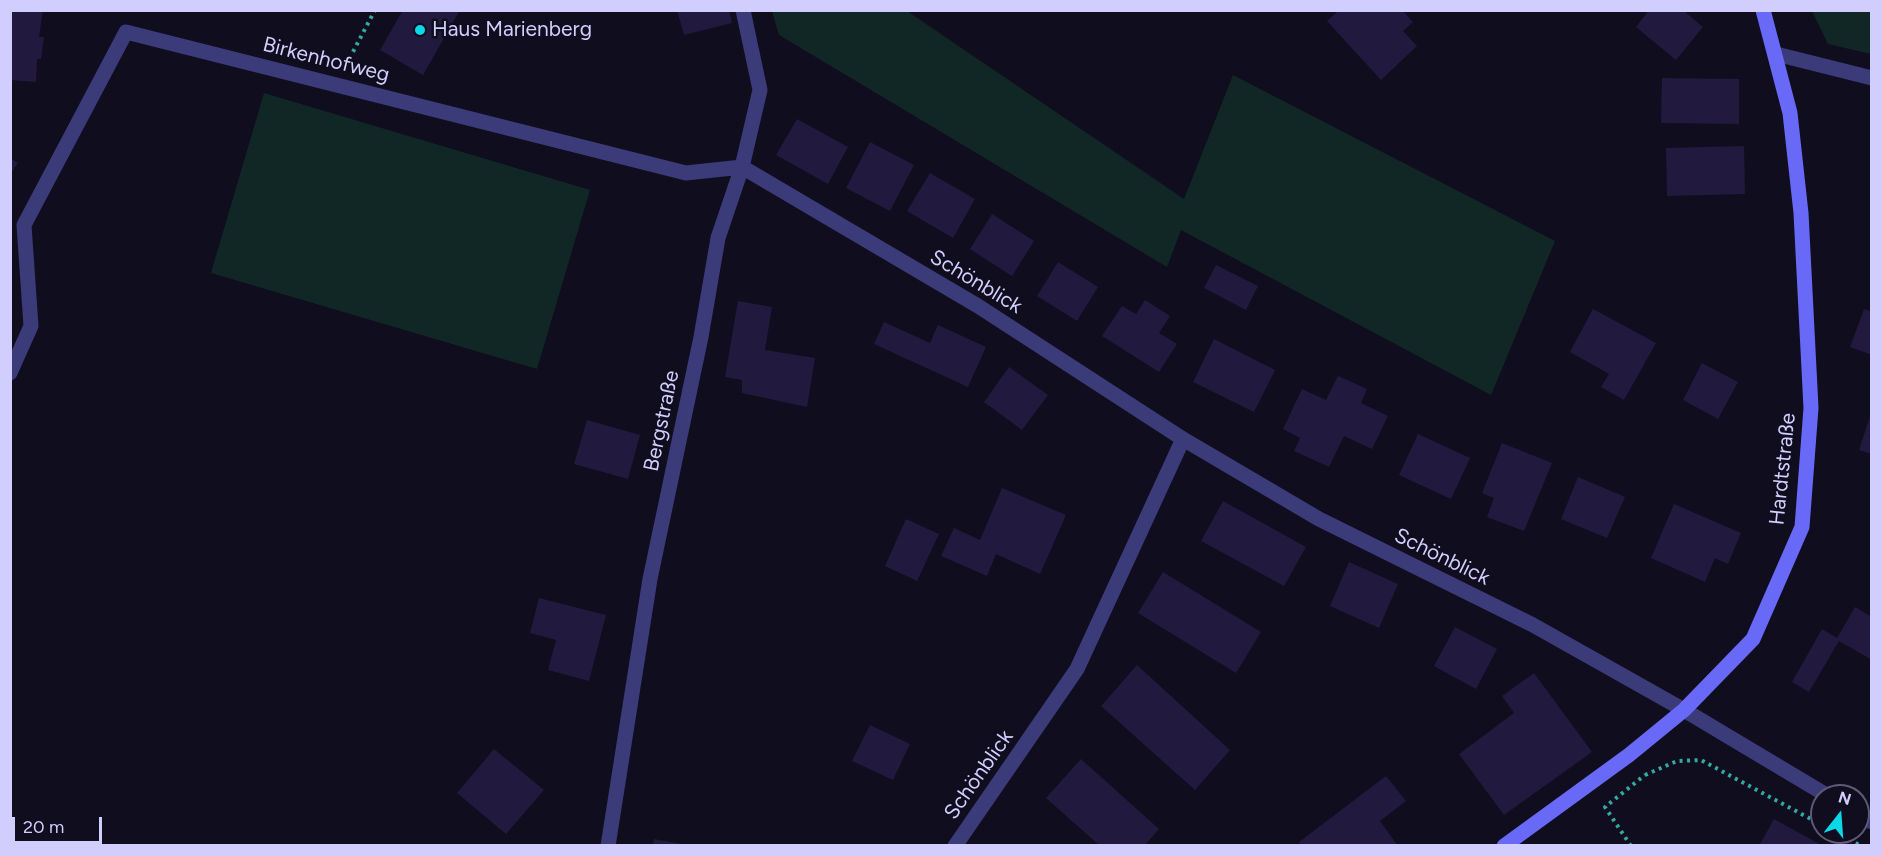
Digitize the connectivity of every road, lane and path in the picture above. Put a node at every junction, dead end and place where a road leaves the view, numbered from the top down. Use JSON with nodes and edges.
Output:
{"nodes":[{"id":1,"x":375,"y":10,"type":"edge"},
{"id":2,"x":743,"y":10,"type":"edge"},
{"id":3,"x":1763,"y":10,"type":"edge"},
{"id":4,"x":1776,"y":54,"type":"junction"},
{"id":5,"x":1872,"y":78,"type":"edge"},
{"id":6,"x":336,"y":84,"type":"junction"},
{"id":7,"x":742,"y":168,"type":"junction"},
{"id":8,"x":17,"y":223,"type":"edge"},
{"id":9,"x":10,"y":373,"type":"edge"},
{"id":10,"x":1183,"y":439,"type":"junction"},
{"id":11,"x":1684,"y":710,"type":"junction"},
{"id":12,"x":1629,"y":755,"type":"junction"},
{"id":13,"x":1645,"y":775,"type":"junction"},
{"id":14,"x":1810,"y":785,"type":"edge"},
{"id":15,"x":1810,"y":819,"type":"edge"},
{"id":16,"x":608,"y":846,"type":"edge"},
{"id":17,"x":955,"y":846,"type":"edge"},
{"id":18,"x":1504,"y":846,"type":"edge"},
{"id":19,"x":1631,"y":846,"type":"edge"}],
"edges":[{"from":1,"to":6,"type":"path"},
{"from":2,"to":7,"type":"street","name":"Bergstraße"},
{"from":3,"to":4,"type":"main road","name":"Hardtstraße"},
{"from":4,"to":5,"type":"street"},
{"from":4,"to":11,"type":"main road","name":"Hardtstraße"},
{"from":6,"to":7,"type":"street","name":"Birkenhofweg"},
{"from":6,"to":8,"type":"street","name":"Birkenhofweg"},
{"from":7,"to":10,"type":"street","name":"Schönblick"},
{"from":7,"to":16,"type":"street","name":"Bergstraße"},
{"from":8,"to":9,"type":"street"},
{"from":10,"to":11,"type":"street","name":"Schönblick"},
{"from":10,"to":17,"type":"street","name":"Schönblick"},
{"from":11,"to":12,"type":"main road","name":"Hardtstraße"},
{"from":11,"to":14,"type":"street","name":"Schönblick"},
{"from":12,"to":13,"type":"path"},
{"from":12,"to":18,"type":"main road","name":"Hardtstraße"},
{"from":13,"to":15,"type":"path"},
{"from":13,"to":19,"type":"path"}]}
